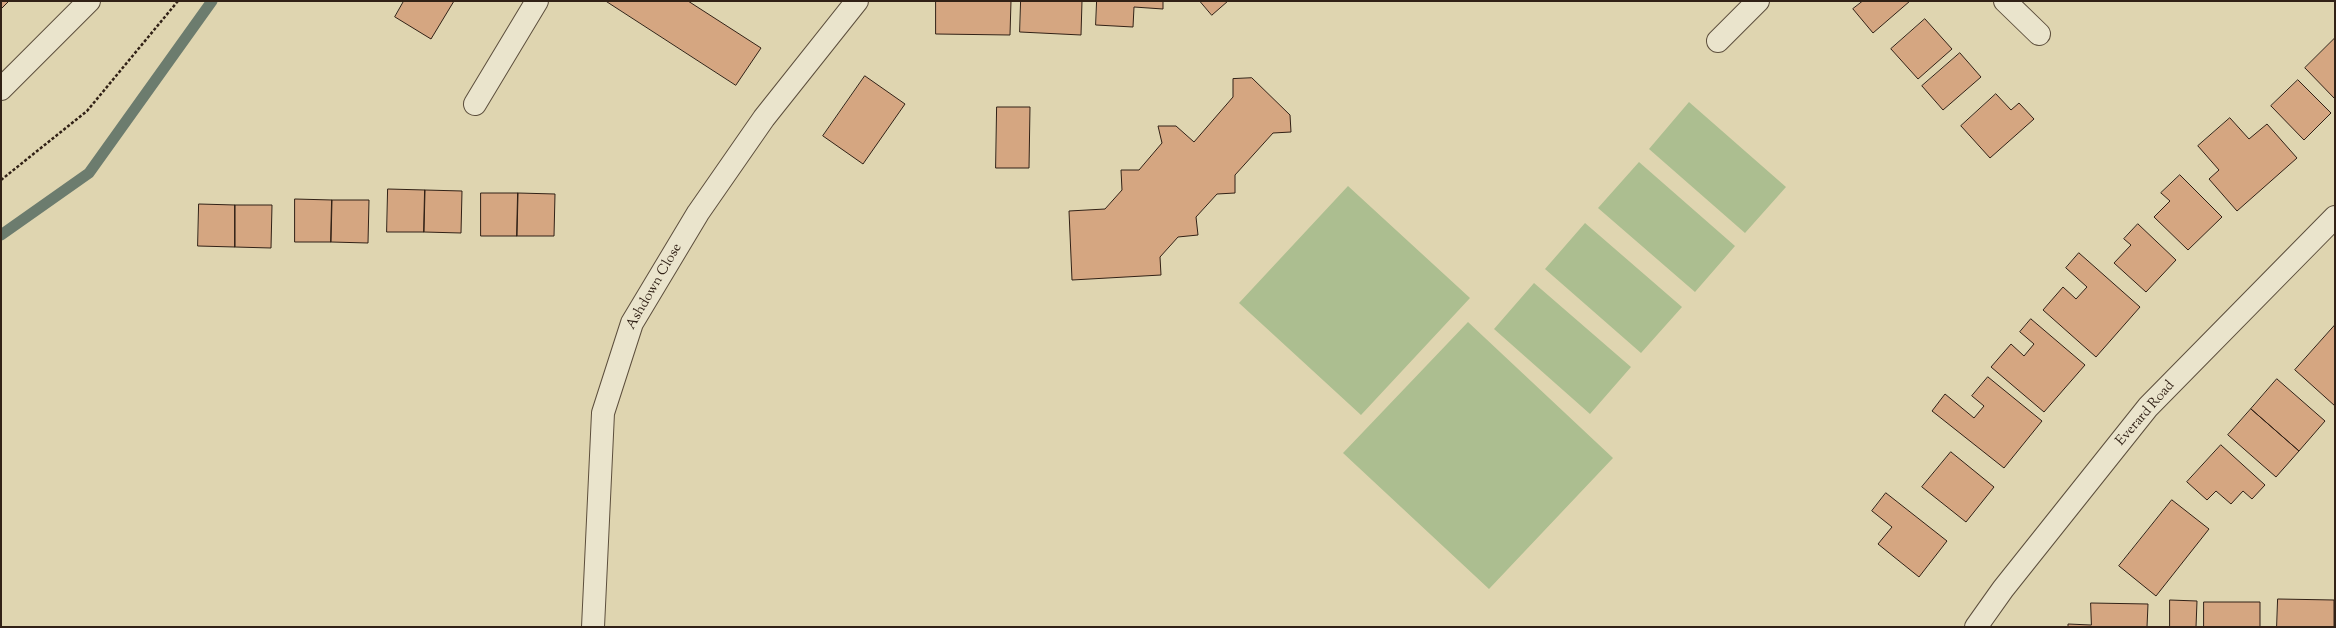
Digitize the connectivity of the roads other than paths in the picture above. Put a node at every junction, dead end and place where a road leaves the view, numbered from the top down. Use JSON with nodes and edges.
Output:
{"nodes":[{"id":1,"x":89,"y":1,"type":"edge"},
{"id":2,"x":537,"y":1,"type":"edge"},
{"id":3,"x":857,"y":1,"type":"edge"},
{"id":4,"x":1758,"y":1,"type":"edge"},
{"id":5,"x":2005,"y":1,"type":"edge"},
{"id":6,"x":2039,"y":34,"type":"dead end"},
{"id":7,"x":1718,"y":41,"type":"dead end"},
{"id":8,"x":1,"y":89,"type":"edge"},
{"id":9,"x":475,"y":104,"type":"dead end"},
{"id":10,"x":2335,"y":217,"type":"edge"},
{"id":11,"x":593,"y":627,"type":"edge"},
{"id":12,"x":1976,"y":627,"type":"edge"}],
"edges":[{"from":1,"to":8,"type":"street"},
{"from":2,"to":9,"type":"street"},
{"from":3,"to":11,"type":"street","name":"Ashdown Close"},
{"from":4,"to":7,"type":"street"},
{"from":5,"to":6,"type":"street"},
{"from":10,"to":12,"type":"street","name":"Everard Road"}]}
